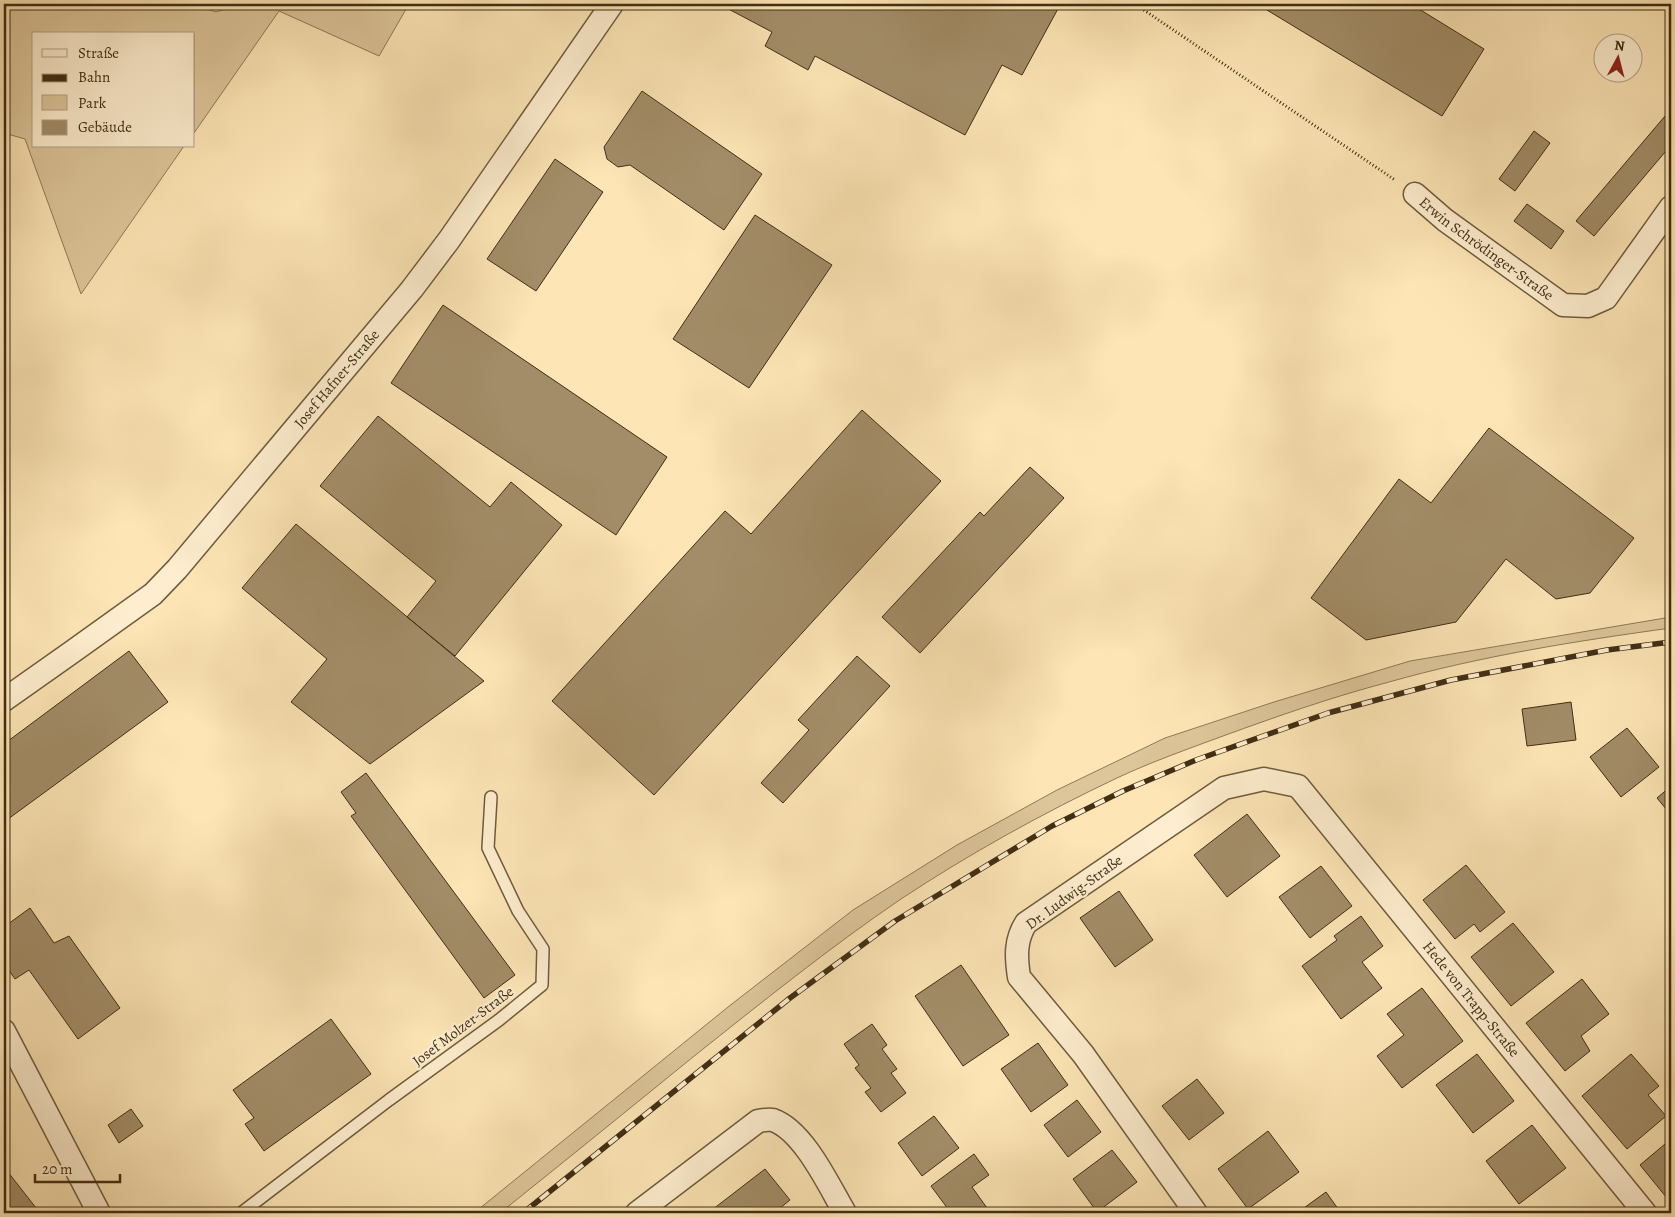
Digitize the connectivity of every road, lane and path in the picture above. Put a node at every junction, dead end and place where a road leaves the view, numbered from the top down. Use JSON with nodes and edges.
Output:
{"nodes":[{"id":1,"x":612,"y":4,"type":"edge"},
{"id":2,"x":1135,"y":4,"type":"edge"},
{"id":3,"x":1415,"y":194,"type":"joint"},
{"id":4,"x":1671,"y":207,"type":"edge"},
{"id":5,"x":4,"y":700,"type":"edge"},
{"id":6,"x":1298,"y":786,"type":"joint"},
{"id":7,"x":491,"y":797,"type":"dead end"},
{"id":8,"x":4,"y":1031,"type":"edge"},
{"id":9,"x":99,"y":1213,"type":"edge"},
{"id":10,"x":241,"y":1213,"type":"edge"},
{"id":11,"x":637,"y":1213,"type":"edge"},
{"id":12,"x":845,"y":1213,"type":"edge"},
{"id":13,"x":1196,"y":1213,"type":"edge"},
{"id":14,"x":1645,"y":1213,"type":"edge"}],
"edges":[{"from":1,"to":5,"type":"street","name":"Josef Hafner-Straße"},
{"from":2,"to":3,"type":"path"},
{"from":3,"to":4,"type":"street","name":"Erwin Schrödinger-Straße"},
{"from":6,"to":13,"type":"street","name":"Dr. Ludwig-Straße"},
{"from":6,"to":14,"type":"street","name":"Hede von Trapp-Straße"},
{"from":7,"to":10,"type":"lane","name":"Josef Molzer-Straße"},
{"from":8,"to":9,"type":"street"},
{"from":11,"to":12,"type":"street"}]}
